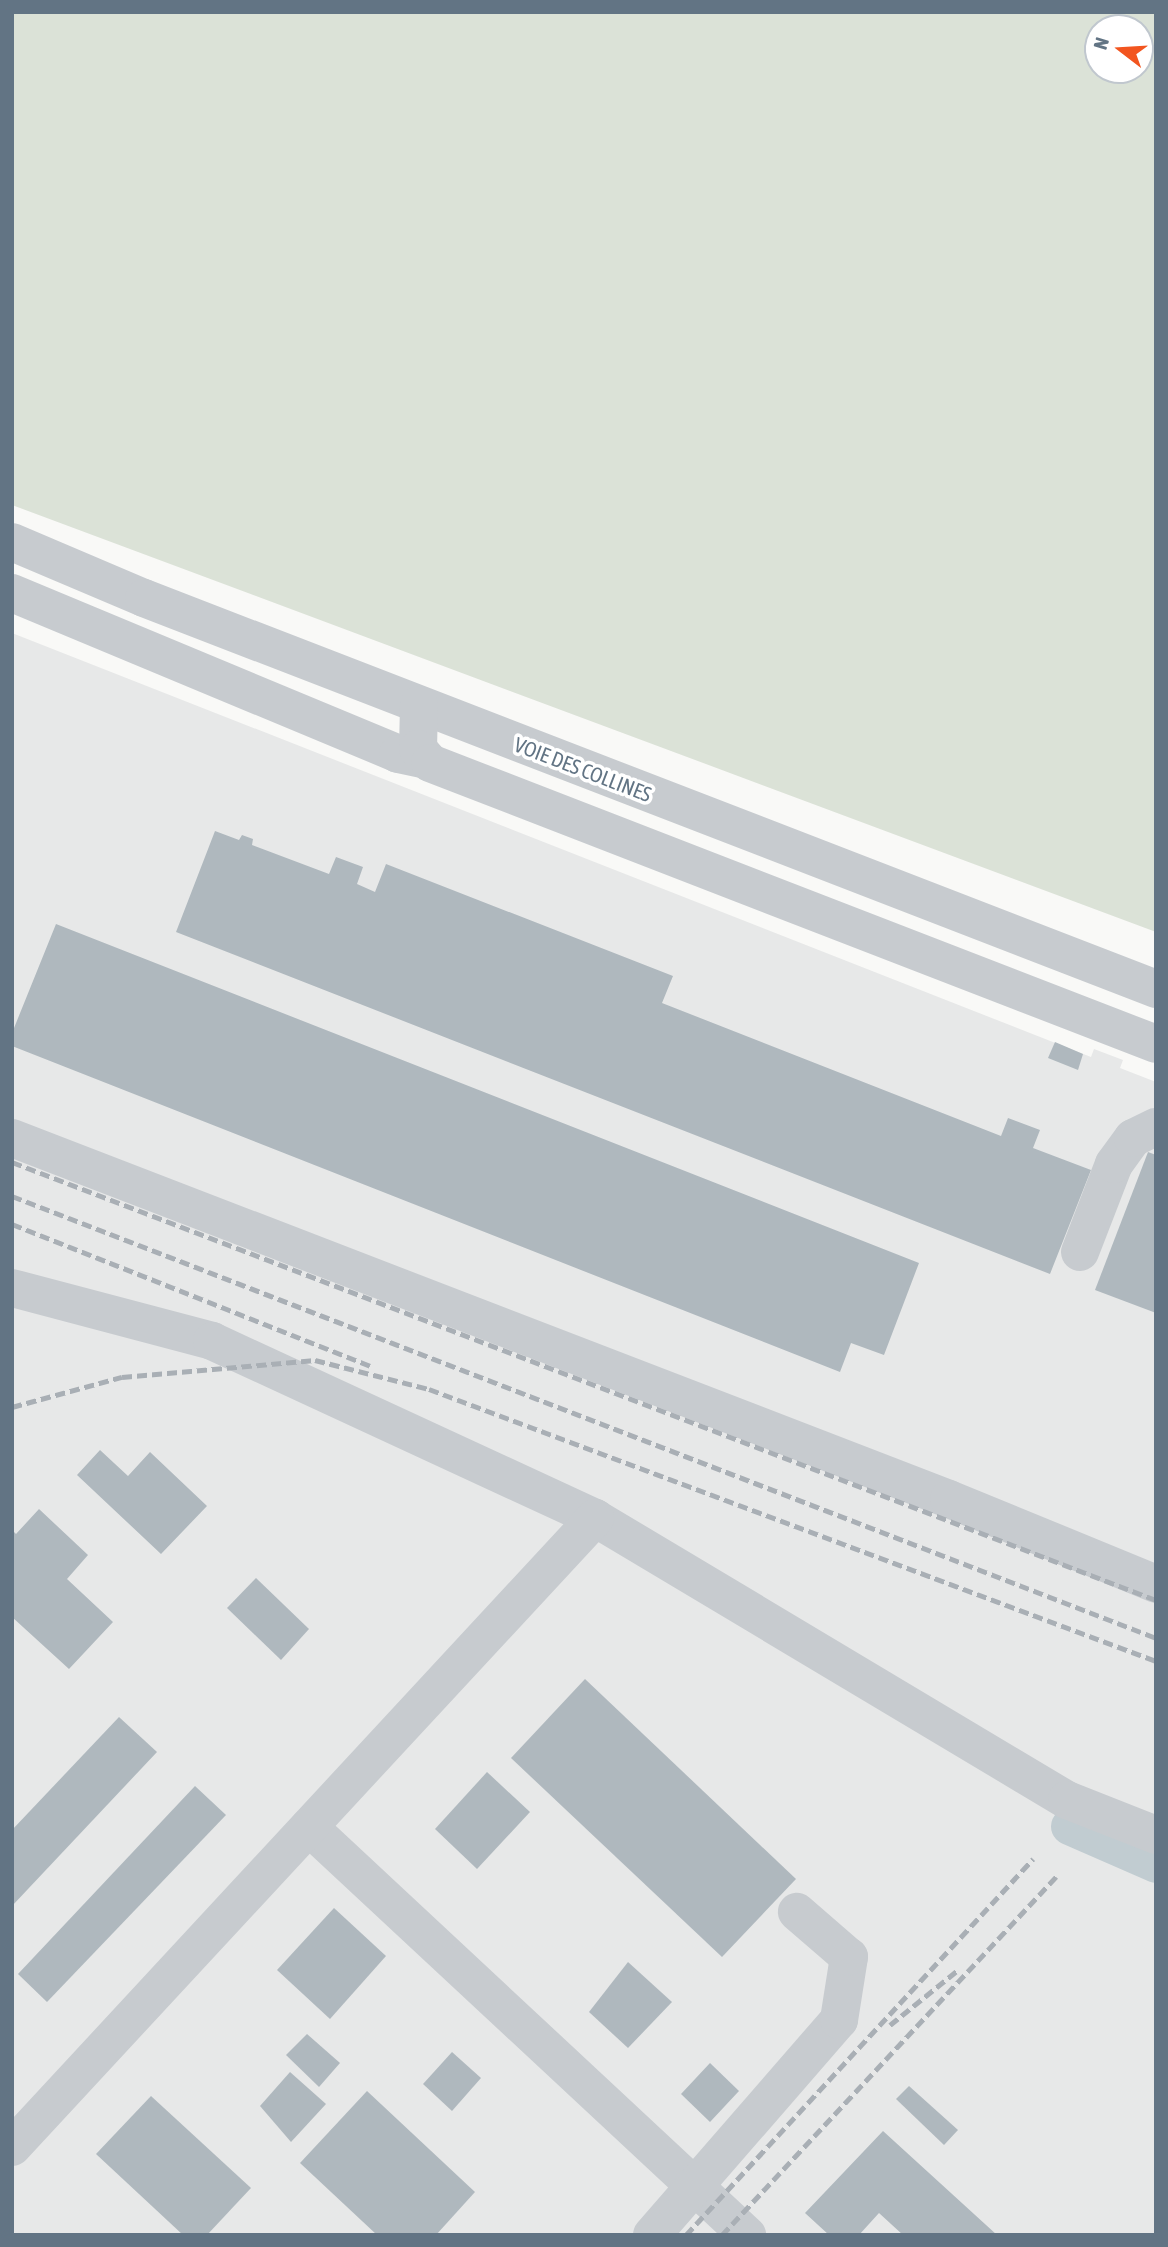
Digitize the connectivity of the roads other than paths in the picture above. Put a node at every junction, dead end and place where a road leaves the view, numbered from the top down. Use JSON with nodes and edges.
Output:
{"nodes":[{"id":1,"x":12,"y":542,"type":"edge"},
{"id":2,"x":12,"y":593,"type":"edge"},
{"id":3,"x":243,"y":637,"type":"junction"},
{"id":4,"x":223,"y":680,"type":"junction"},
{"id":5,"x":419,"y":705,"type":"junction"},
{"id":6,"x":426,"y":760,"type":"junction"},
{"id":7,"x":1156,"y":989,"type":"edge"},
{"id":8,"x":1156,"y":1044,"type":"edge"},
{"id":9,"x":1156,"y":1127,"type":"edge"},
{"id":10,"x":12,"y":1138,"type":"edge"},
{"id":11,"x":1080,"y":1252,"type":"dead end"},
{"id":12,"x":12,"y":1288,"type":"edge"},
{"id":13,"x":595,"y":1518,"type":"junction"},
{"id":14,"x":1156,"y":1584,"type":"edge"},
{"id":15,"x":309,"y":1827,"type":"junction"},
{"id":16,"x":1156,"y":1835,"type":"edge"},
{"id":17,"x":797,"y":1912,"type":"dead end"},
{"id":18,"x":12,"y":2147,"type":"edge"},
{"id":19,"x":696,"y":2187,"type":"junction"},
{"id":20,"x":652,"y":2235,"type":"edge"},
{"id":21,"x":747,"y":2235,"type":"edge"}],
"edges":[{"from":1,"to":3,"type":"street","name":"VOIE DES COLLINES"},
{"from":2,"to":4,"type":"street"},
{"from":3,"to":4,"type":"street"},
{"from":3,"to":5,"type":"street","name":"VOIE DES COLLINES"},
{"from":4,"to":6,"type":"street"},
{"from":5,"to":6,"type":"street"},
{"from":5,"to":7,"type":"street","name":"VOIE DES COLLINES"},
{"from":6,"to":8,"type":"street"},
{"from":9,"to":11,"type":"street"},
{"from":10,"to":14,"type":"street"},
{"from":12,"to":13,"type":"street"},
{"from":13,"to":15,"type":"street"},
{"from":13,"to":16,"type":"street"},
{"from":15,"to":18,"type":"street"},
{"from":15,"to":19,"type":"street"},
{"from":17,"to":19,"type":"street"},
{"from":19,"to":20,"type":"street"},
{"from":19,"to":21,"type":"street"}]}
